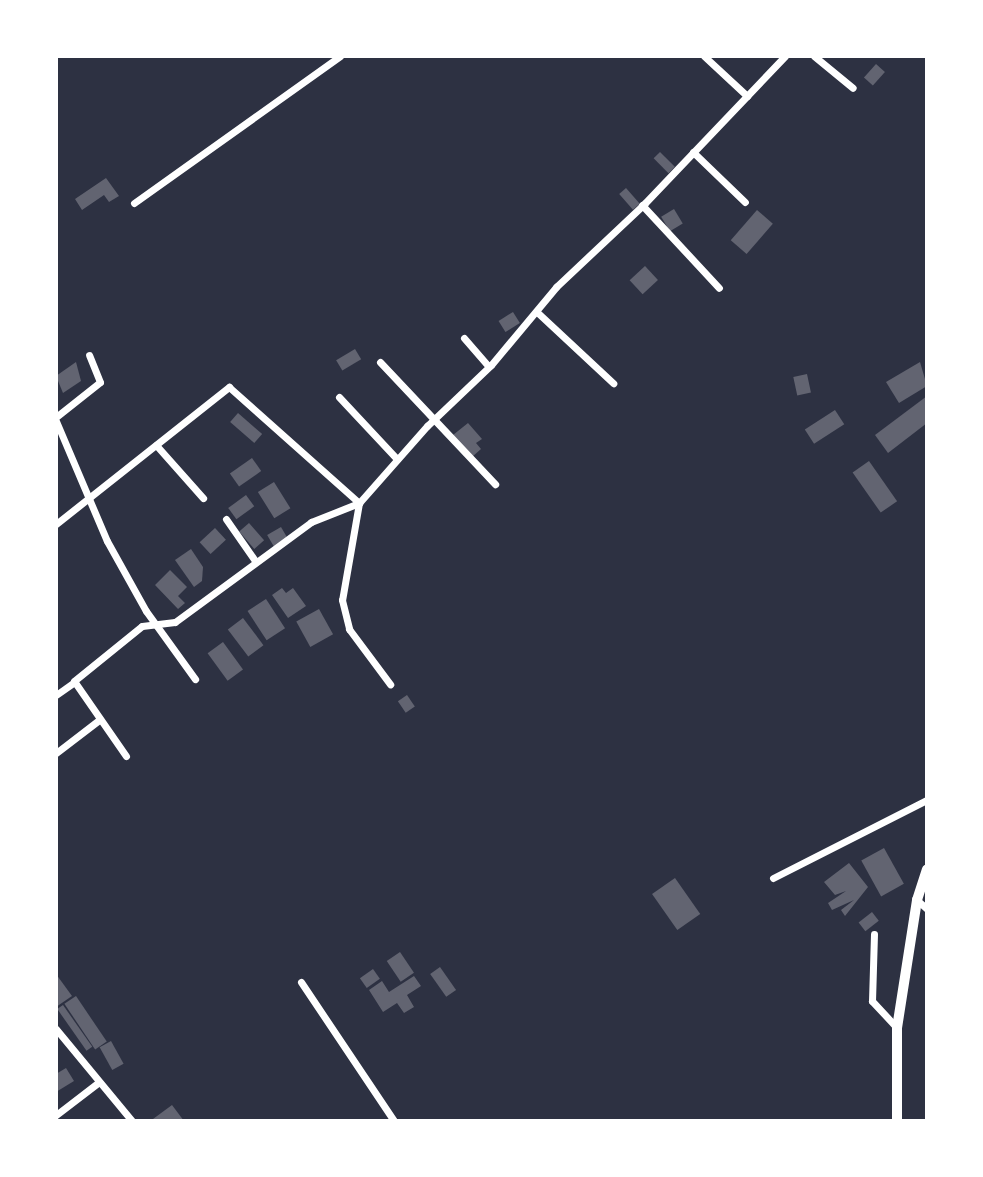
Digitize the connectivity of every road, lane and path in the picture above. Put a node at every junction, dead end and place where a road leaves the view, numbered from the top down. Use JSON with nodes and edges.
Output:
{"nodes":[{"id":1,"x":340,"y":56,"type":"edge"},
{"id":2,"x":704,"y":56,"type":"edge"},
{"id":3,"x":785,"y":56,"type":"edge"},
{"id":4,"x":814,"y":56,"type":"edge"},
{"id":5,"x":853,"y":88,"type":"dead end"},
{"id":6,"x":747,"y":96,"type":"junction"},
{"id":7,"x":693,"y":152,"type":"junction"},
{"id":8,"x":745,"y":202,"type":"dead end"},
{"id":9,"x":134,"y":203,"type":"dead end"},
{"id":10,"x":642,"y":205,"type":"junction"},
{"id":11,"x":719,"y":288,"type":"dead end"},
{"id":12,"x":538,"y":313,"type":"junction"},
{"id":13,"x":464,"y":338,"type":"dead end"},
{"id":14,"x":89,"y":355,"type":"dead end"},
{"id":15,"x":380,"y":362,"type":"dead end"},
{"id":16,"x":489,"y":367,"type":"junction"},
{"id":17,"x":613,"y":383,"type":"dead end"},
{"id":18,"x":339,"y":397,"type":"dead end"},
{"id":19,"x":56,"y":419,"type":"edge"},
{"id":20,"x":434,"y":419,"type":"junction"},
{"id":21,"x":156,"y":445,"type":"junction"},
{"id":22,"x":397,"y":459,"type":"junction"},
{"id":23,"x":495,"y":484,"type":"dead end"},
{"id":24,"x":89,"y":498,"type":"junction"},
{"id":25,"x":203,"y":498,"type":"dead end"},
{"id":26,"x":359,"y":503,"type":"junction"},
{"id":27,"x":226,"y":519,"type":"dead end"},
{"id":28,"x":56,"y":524,"type":"edge"},
{"id":29,"x":256,"y":562,"type":"junction"},
{"id":30,"x":157,"y":625,"type":"junction"},
{"id":31,"x":195,"y":679,"type":"dead end"},
{"id":32,"x":73,"y":683,"type":"junction"},
{"id":33,"x":390,"y":684,"type":"dead end"},
{"id":34,"x":56,"y":695,"type":"edge"},
{"id":35,"x":99,"y":720,"type":"junction"},
{"id":36,"x":56,"y":753,"type":"edge"},
{"id":37,"x":126,"y":756,"type":"dead end"},
{"id":38,"x":927,"y":800,"type":"edge"},
{"id":39,"x":927,"y":870,"type":"edge"},
{"id":40,"x":773,"y":878,"type":"dead end"},
{"id":41,"x":917,"y":900,"type":"junction"},
{"id":42,"x":927,"y":909,"type":"edge"},
{"id":43,"x":874,"y":934,"type":"dead end"},
{"id":44,"x":301,"y":982,"type":"dead end"},
{"id":45,"x":897,"y":1028,"type":"junction"},
{"id":46,"x":56,"y":1029,"type":"edge"},
{"id":47,"x":99,"y":1082,"type":"junction"},
{"id":48,"x":56,"y":1115,"type":"edge"},
{"id":49,"x":132,"y":1121,"type":"edge"},
{"id":50,"x":394,"y":1121,"type":"edge"},
{"id":51,"x":897,"y":1121,"type":"edge"}],
"edges":[{"from":1,"to":9,"type":"street"},
{"from":2,"to":6,"type":"street"},
{"from":3,"to":6,"type":"street"},
{"from":4,"to":5,"type":"street"},
{"from":6,"to":7,"type":"street"},
{"from":7,"to":8,"type":"street"},
{"from":7,"to":10,"type":"street"},
{"from":10,"to":11,"type":"street"},
{"from":10,"to":12,"type":"street"},
{"from":12,"to":16,"type":"street"},
{"from":12,"to":17,"type":"street"},
{"from":13,"to":16,"type":"street"},
{"from":14,"to":19,"type":"street"},
{"from":15,"to":20,"type":"street"},
{"from":16,"to":20,"type":"street"},
{"from":18,"to":22,"type":"street"},
{"from":19,"to":24,"type":"street"},
{"from":20,"to":22,"type":"street"},
{"from":20,"to":23,"type":"street"},
{"from":21,"to":24,"type":"street"},
{"from":21,"to":25,"type":"street"},
{"from":21,"to":26,"type":"street"},
{"from":22,"to":26,"type":"street"},
{"from":24,"to":28,"type":"street"},
{"from":24,"to":30,"type":"street"},
{"from":26,"to":29,"type":"street"},
{"from":26,"to":33,"type":"street"},
{"from":27,"to":29,"type":"street"},
{"from":29,"to":30,"type":"street"},
{"from":30,"to":31,"type":"street"},
{"from":30,"to":32,"type":"street"},
{"from":32,"to":34,"type":"street"},
{"from":32,"to":35,"type":"street"},
{"from":35,"to":36,"type":"street"},
{"from":35,"to":37,"type":"street"},
{"from":38,"to":40,"type":"street"},
{"from":39,"to":41,"type":"main road"},
{"from":41,"to":42,"type":"street"},
{"from":41,"to":45,"type":"main road"},
{"from":43,"to":45,"type":"street"},
{"from":44,"to":50,"type":"street"},
{"from":45,"to":51,"type":"main road"},
{"from":46,"to":47,"type":"street"},
{"from":47,"to":48,"type":"street"},
{"from":47,"to":49,"type":"street"}]}
